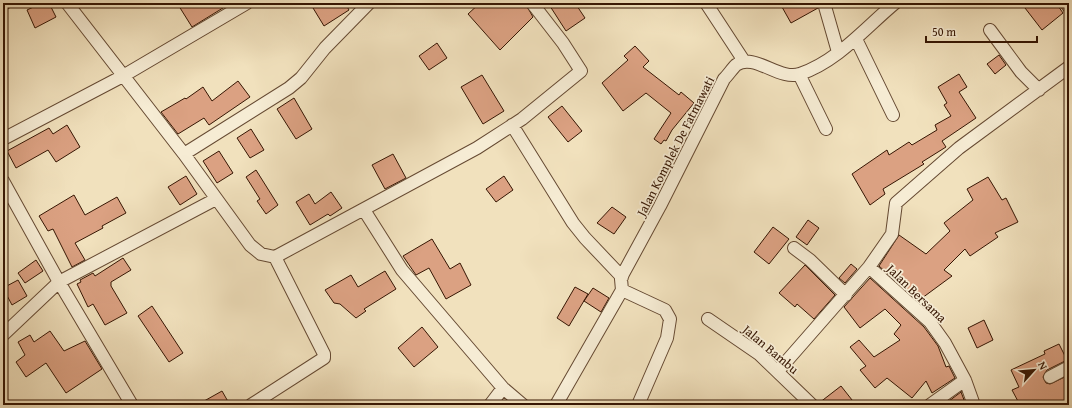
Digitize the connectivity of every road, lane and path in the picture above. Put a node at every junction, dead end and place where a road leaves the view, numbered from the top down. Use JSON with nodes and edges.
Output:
{"nodes":[{"id":1,"x":67,"y":3,"type":"edge"},
{"id":2,"x":247,"y":3,"type":"edge"},
{"id":3,"x":369,"y":3,"type":"edge"},
{"id":4,"x":532,"y":3,"type":"edge"},
{"id":5,"x":706,"y":3,"type":"edge"},
{"id":6,"x":824,"y":3,"type":"edge"},
{"id":7,"x":895,"y":3,"type":"edge"},
{"id":8,"x":1066,"y":3,"type":"edge"},
{"id":9,"x":1069,"y":7,"type":"edge"},
{"id":10,"x":990,"y":30,"type":"dead end"},
{"id":11,"x":856,"y":39,"type":"junction"},
{"id":12,"x":838,"y":52,"type":"junction"},
{"id":13,"x":744,"y":61,"type":"junction"},
{"id":14,"x":1069,"y":67,"type":"edge"},
{"id":15,"x":799,"y":74,"type":"junction"},
{"id":16,"x":123,"y":76,"type":"junction"},
{"id":17,"x":1039,"y":90,"type":"junction"},
{"id":18,"x":893,"y":114,"type":"dead end"},
{"id":19,"x":512,"y":125,"type":"junction"},
{"id":20,"x":826,"y":129,"type":"dead end"},
{"id":21,"x":3,"y":140,"type":"edge"},
{"id":22,"x":184,"y":154,"type":"junction"},
{"id":23,"x":3,"y":181,"type":"edge"},
{"id":24,"x":216,"y":199,"type":"junction"},
{"id":25,"x":364,"y":210,"type":"junction"},
{"id":26,"x":794,"y":248,"type":"dead end"},
{"id":27,"x":275,"y":258,"type":"junction"},
{"id":28,"x":870,"y":267,"type":"junction"},
{"id":29,"x":622,"y":277,"type":"junction"},
{"id":30,"x":59,"y":282,"type":"junction"},
{"id":31,"x":622,"y":290,"type":"junction"},
{"id":32,"x":846,"y":295,"type":"junction"},
{"id":33,"x":708,"y":319,"type":"dead end"},
{"id":34,"x":3,"y":335,"type":"edge"},
{"id":35,"x":1069,"y":367,"type":"edge"},
{"id":36,"x":778,"y":371,"type":"junction"},
{"id":37,"x":1050,"y":377,"type":"dead end"},
{"id":38,"x":965,"y":380,"type":"junction"},
{"id":39,"x":504,"y":388,"type":"junction"},
{"id":40,"x":132,"y":405,"type":"edge"},
{"id":41,"x":251,"y":405,"type":"edge"},
{"id":42,"x":490,"y":405,"type":"edge"},
{"id":43,"x":523,"y":405,"type":"edge"},
{"id":44,"x":556,"y":405,"type":"edge"},
{"id":45,"x":638,"y":405,"type":"edge"},
{"id":46,"x":812,"y":405,"type":"edge"},
{"id":47,"x":930,"y":405,"type":"edge"},
{"id":48,"x":974,"y":405,"type":"edge"}],
"edges":[{"from":1,"to":16,"type":"street"},
{"from":2,"to":16,"type":"street"},
{"from":3,"to":22,"type":"street"},
{"from":4,"to":19,"type":"street"},
{"from":5,"to":13,"type":"street"},
{"from":6,"to":12,"type":"street"},
{"from":7,"to":11,"type":"street"},
{"from":8,"to":9,"type":"street"},
{"from":10,"to":17,"type":"street"},
{"from":11,"to":12,"type":"street"},
{"from":11,"to":18,"type":"street"},
{"from":12,"to":15,"type":"street"},
{"from":13,"to":15,"type":"street"},
{"from":13,"to":29,"type":"street","name":"Jalan Komplek De Fatmawati"},
{"from":14,"to":17,"type":"street"},
{"from":15,"to":20,"type":"street"},
{"from":16,"to":21,"type":"street"},
{"from":16,"to":22,"type":"street"},
{"from":17,"to":28,"type":"street"},
{"from":19,"to":25,"type":"street"},
{"from":19,"to":29,"type":"street"},
{"from":22,"to":24,"type":"street"},
{"from":23,"to":30,"type":"street"},
{"from":24,"to":27,"type":"street"},
{"from":24,"to":30,"type":"street"},
{"from":25,"to":27,"type":"street"},
{"from":25,"to":39,"type":"street"},
{"from":26,"to":32,"type":"street"},
{"from":27,"to":41,"type":"street"},
{"from":28,"to":32,"type":"street"},
{"from":28,"to":38,"type":"street","name":"Jalan Bersama"},
{"from":29,"to":31,"type":"street","name":"Jalan Komplek De Fatmawati"},
{"from":30,"to":34,"type":"street"},
{"from":30,"to":40,"type":"street"},
{"from":31,"to":44,"type":"street","name":"Jalan Komplek De Fatmawati"},
{"from":31,"to":45,"type":"street"},
{"from":32,"to":36,"type":"street"},
{"from":33,"to":36,"type":"street","name":"Jalan Bambu"},
{"from":35,"to":37,"type":"street"},
{"from":36,"to":46,"type":"street","name":"Jalan Bambu"},
{"from":38,"to":47,"type":"street"},
{"from":38,"to":48,"type":"street","name":"Jalan Bersama"},
{"from":39,"to":42,"type":"street"},
{"from":39,"to":43,"type":"street"}]}
